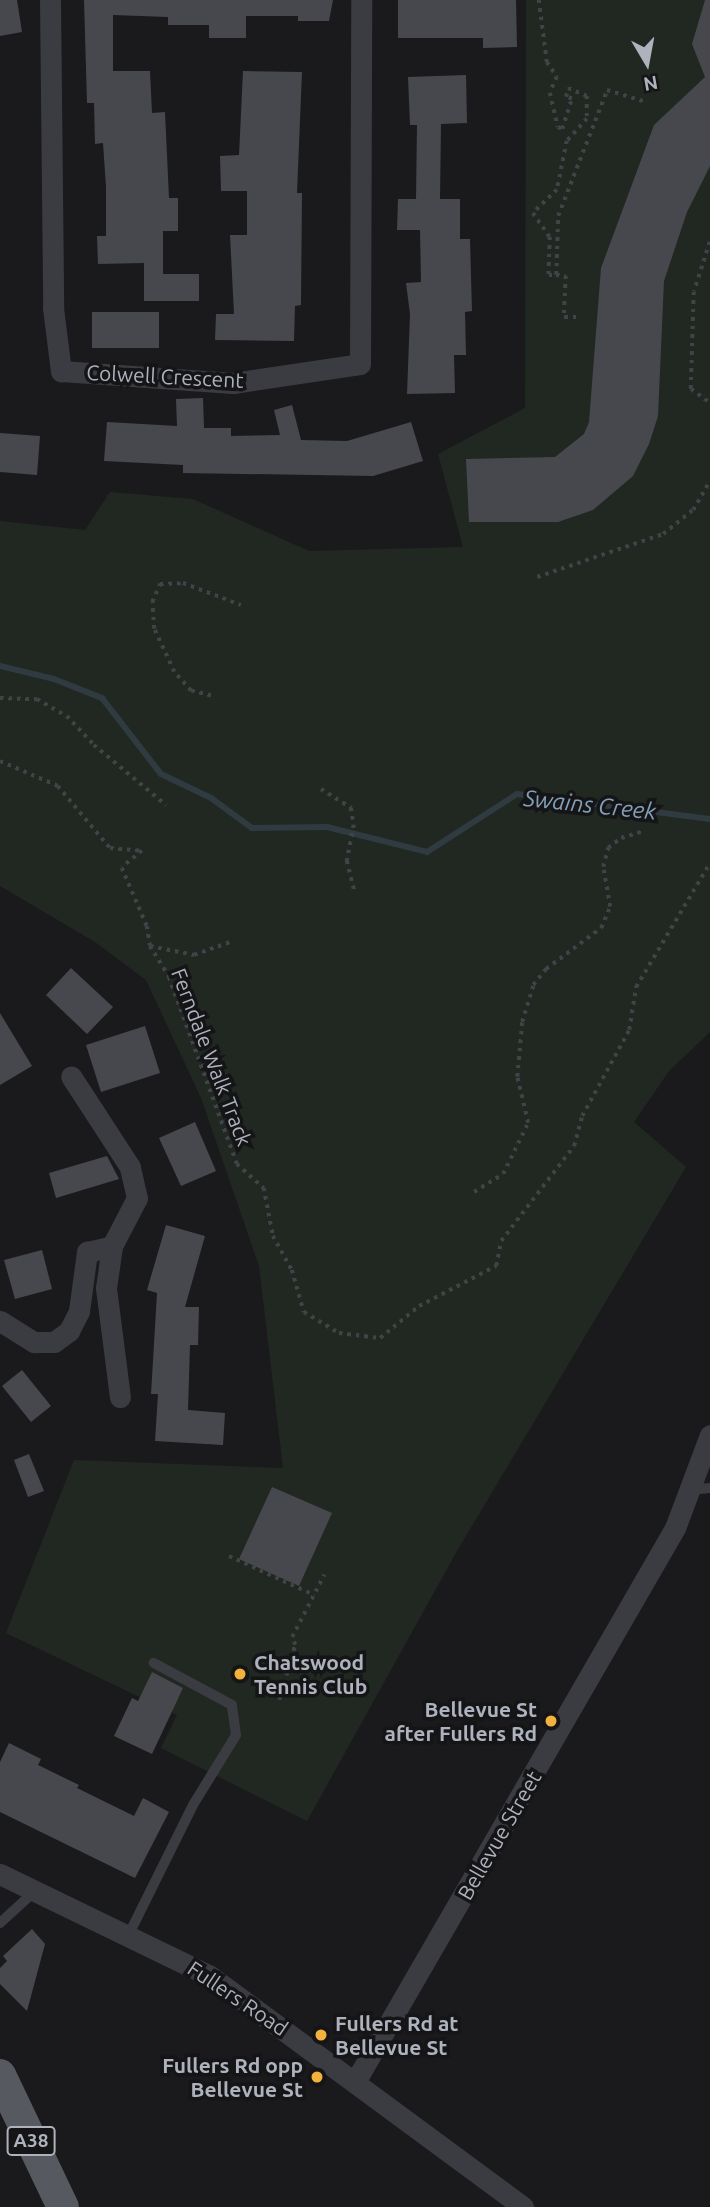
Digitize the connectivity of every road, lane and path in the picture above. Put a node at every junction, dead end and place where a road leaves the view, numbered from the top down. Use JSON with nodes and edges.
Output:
{"nodes":[{"id":1,"x":50,"y":0,"type":"edge"},
{"id":2,"x":361,"y":0,"type":"edge"},
{"id":3,"x":539,"y":0,"type":"edge"},
{"id":4,"x":643,"y":101,"type":"dead end"},
{"id":5,"x":710,"y":242,"type":"edge"},
{"id":6,"x":556,"y":275,"type":"junction"},
{"id":7,"x":579,"y":317,"type":"dead end"},
{"id":8,"x":710,"y":403,"type":"edge"},
{"id":9,"x":710,"y":481,"type":"edge"},
{"id":10,"x":537,"y":577,"type":"dead end"},
{"id":11,"x":241,"y":605,"type":"dead end"},
{"id":12,"x":211,"y":696,"type":"dead end"},
{"id":13,"x":0,"y":698,"type":"edge"},
{"id":14,"x":0,"y":761,"type":"edge"},
{"id":15,"x":321,"y":789,"type":"dead end"},
{"id":16,"x":166,"y":805,"type":"dead end"},
{"id":17,"x":641,"y":832,"type":"dead end"},
{"id":18,"x":710,"y":863,"type":"edge"},
{"id":19,"x":355,"y":892,"type":"dead end"},
{"id":20,"x":233,"y":941,"type":"dead end"},
{"id":21,"x":150,"y":946,"type":"junction"},
{"id":22,"x":71,"y":1076,"type":"dead end"},
{"id":23,"x":474,"y":1192,"type":"dead end"},
{"id":24,"x":112,"y":1246,"type":"junction"},
{"id":25,"x":0,"y":1321,"type":"edge"},
{"id":26,"x":120,"y":1397,"type":"dead end"},
{"id":27,"x":710,"y":1435,"type":"edge"},
{"id":28,"x":700,"y":1489,"type":"edge"},
{"id":29,"x":229,"y":1556,"type":"dead end"},
{"id":30,"x":324,"y":1575,"type":"dead end"},
{"id":31,"x":314,"y":1594,"type":"junction"},
{"id":32,"x":154,"y":1663,"type":"dead end"},
{"id":33,"x":279,"y":1700,"type":"dead end"},
{"id":34,"x":0,"y":1874,"type":"edge"},
{"id":35,"x":35,"y":1891,"type":"junction"},
{"id":36,"x":0,"y":1923,"type":"edge"},
{"id":37,"x":129,"y":1934,"type":"junction"},
{"id":38,"x":0,"y":2075,"type":"edge"},
{"id":39,"x":355,"y":2081,"type":"junction"},
{"id":40,"x":63,"y":2207,"type":"edge"},
{"id":41,"x":523,"y":2207,"type":"edge"}],
"edges":[{"from":1,"to":2,"type":"street","name":"Colwell Crescent"},
{"from":3,"to":6,"type":"path"},
{"from":4,"to":6,"type":"path"},
{"from":5,"to":8,"type":"path"},
{"from":6,"to":7,"type":"path"},
{"from":9,"to":10,"type":"path"},
{"from":11,"to":12,"type":"path"},
{"from":13,"to":16,"type":"path"},
{"from":14,"to":21,"type":"path","name":"Ferndale Walk Track"},
{"from":15,"to":19,"type":"path"},
{"from":17,"to":23,"type":"path"},
{"from":18,"to":21,"type":"path","name":"Ferndale Walk Track"},
{"from":20,"to":21,"type":"path"},
{"from":22,"to":24,"type":"street"},
{"from":24,"to":25,"type":"street"},
{"from":24,"to":26,"type":"street"},
{"from":27,"to":28,"type":"street","name":"Bellevue Street"},
{"from":28,"to":39,"type":"street","name":"Bellevue Street"},
{"from":29,"to":31,"type":"path"},
{"from":30,"to":31,"type":"path"},
{"from":31,"to":33,"type":"path"},
{"from":32,"to":37,"type":"lane"},
{"from":34,"to":35,"type":"street","name":"Fullers Road"},
{"from":35,"to":36,"type":"lane"},
{"from":35,"to":37,"type":"street","name":"Fullers Road"},
{"from":37,"to":39,"type":"street","name":"Fullers Road"},
{"from":38,"to":40,"type":"main road","number":"A38"},
{"from":39,"to":41,"type":"street","name":"Fullers Road"}]}
